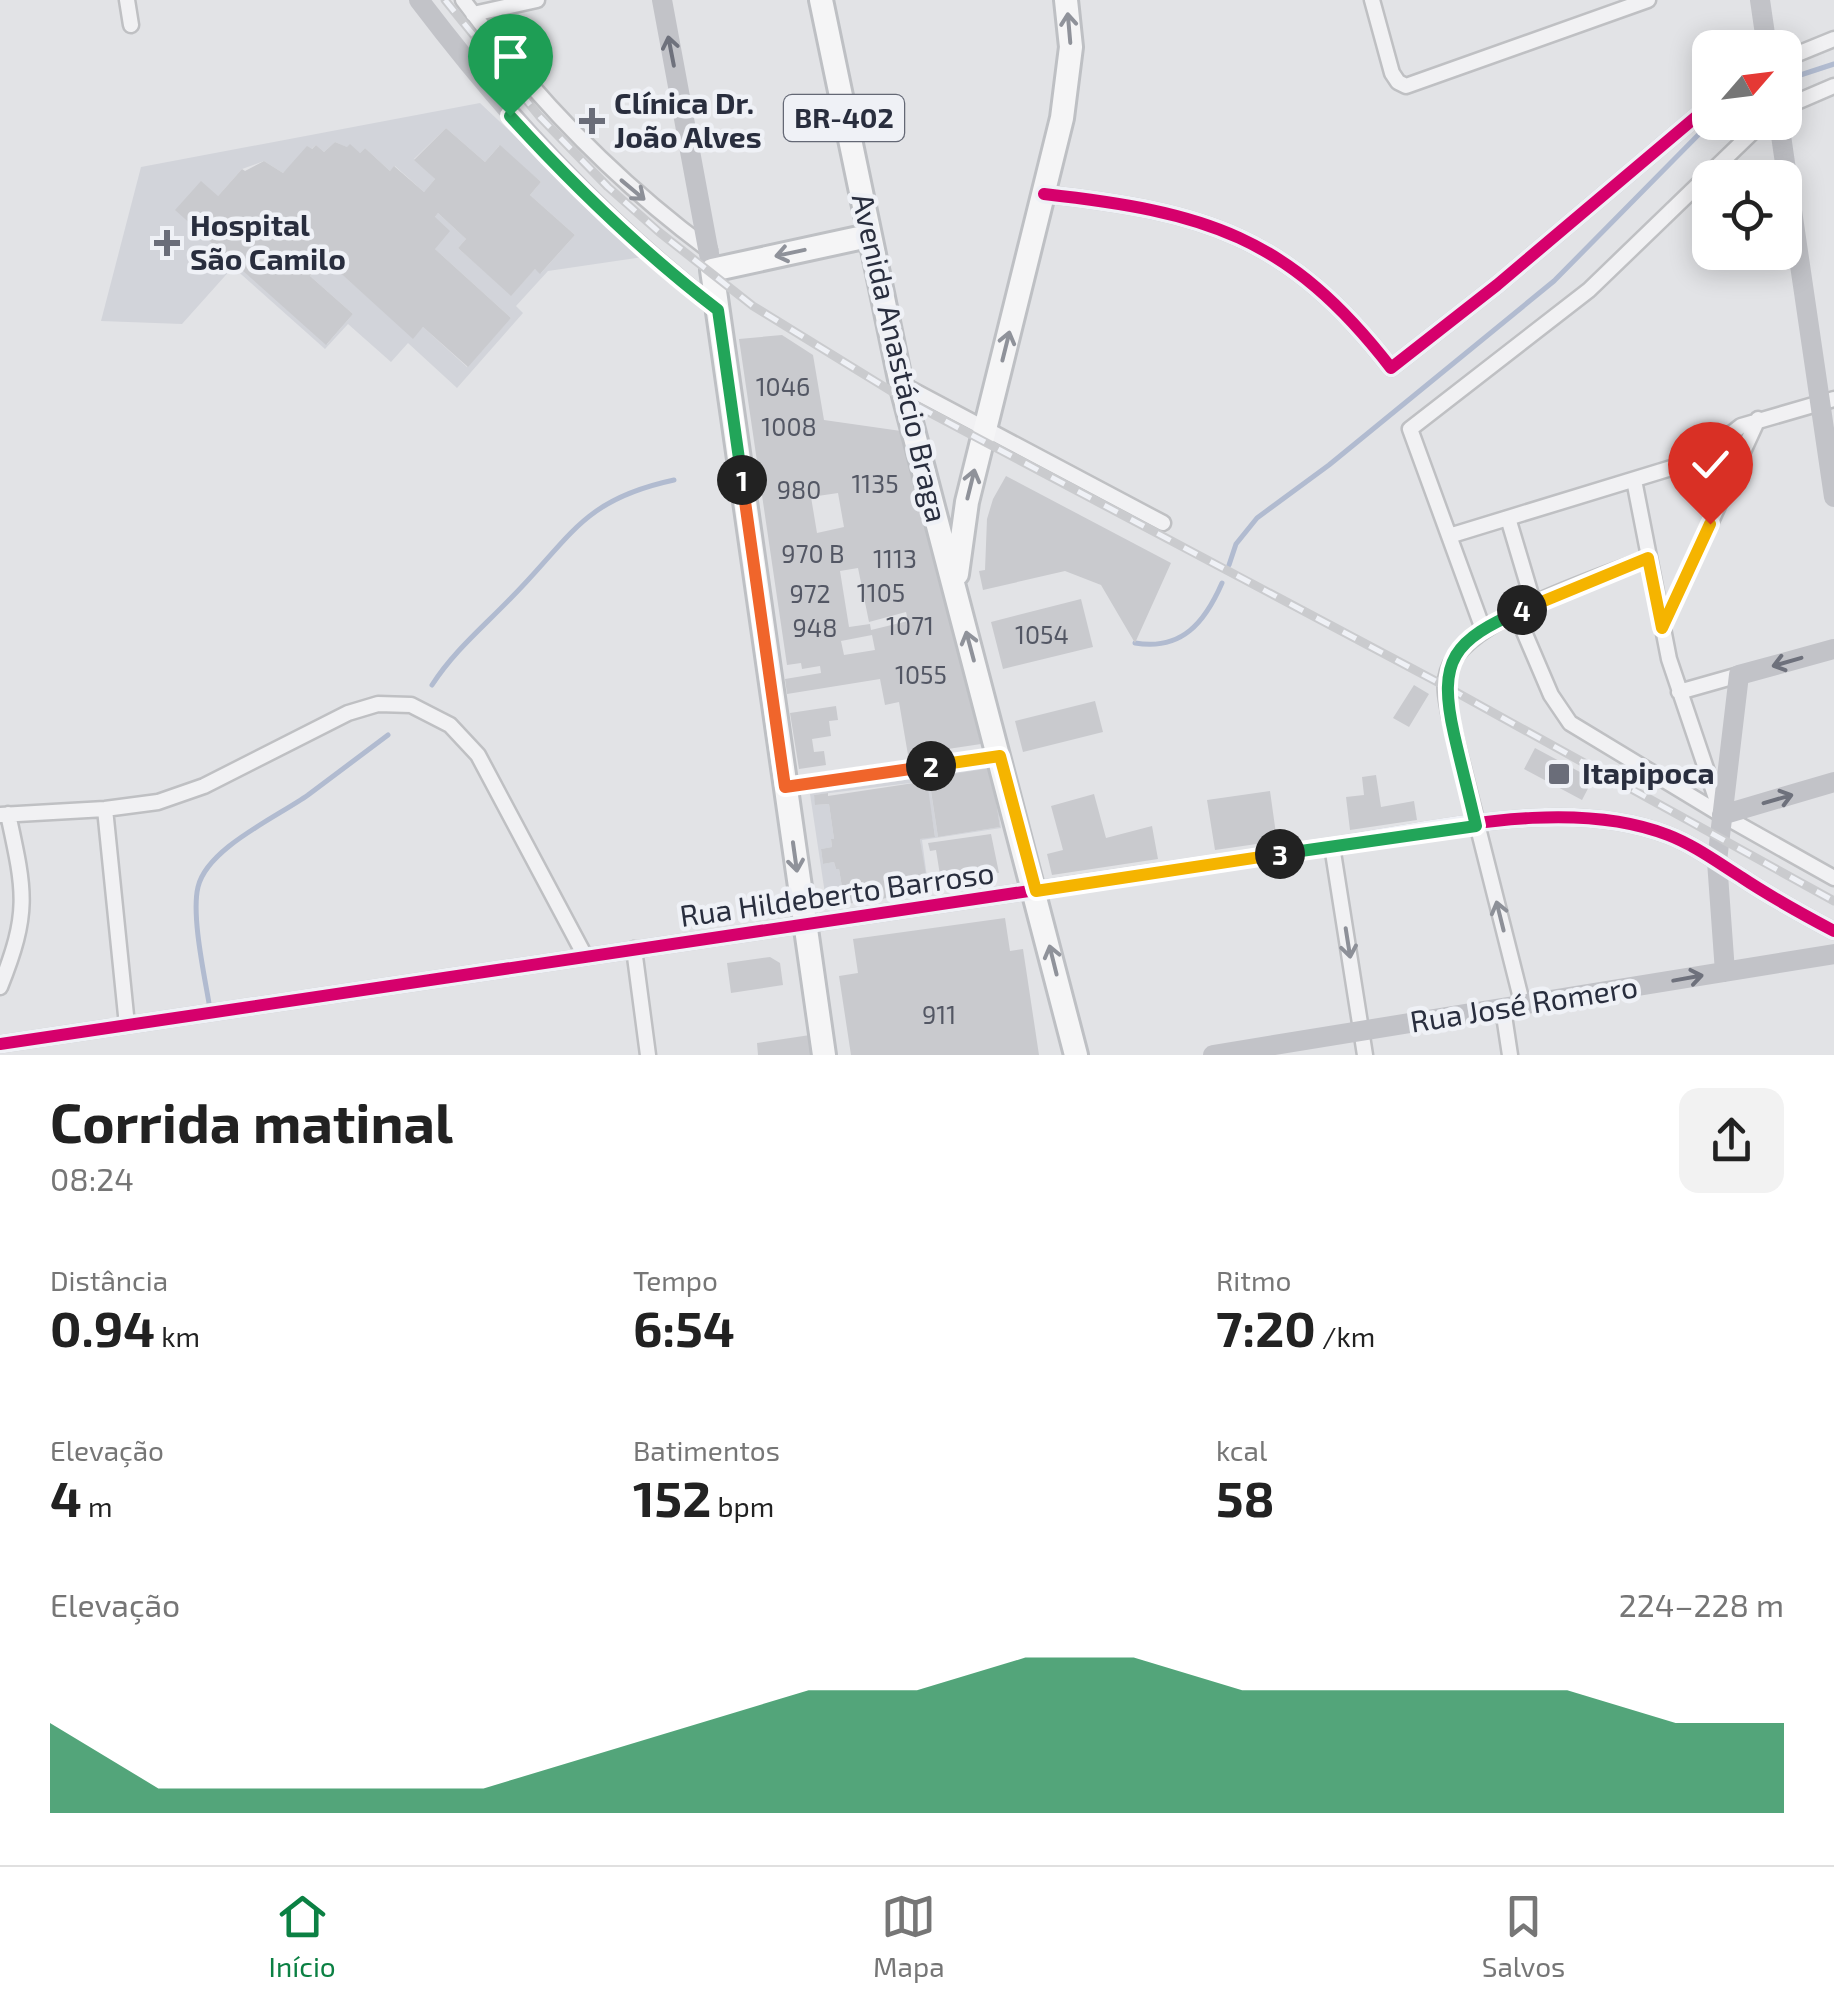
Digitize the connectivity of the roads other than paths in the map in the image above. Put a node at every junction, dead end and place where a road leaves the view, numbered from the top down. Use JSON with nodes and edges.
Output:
{"nodes":[{"id":1,"x":127,"y":0,"type":"edge"},
{"id":2,"x":420,"y":0,"type":"edge"},
{"id":3,"x":463,"y":0,"type":"edge"},
{"id":4,"x":537,"y":0,"type":"edge"},
{"id":5,"x":662,"y":0,"type":"edge"},
{"id":6,"x":821,"y":0,"type":"edge"},
{"id":7,"x":1066,"y":0,"type":"edge"},
{"id":8,"x":1372,"y":0,"type":"edge"},
{"id":9,"x":1648,"y":0,"type":"edge"},
{"id":10,"x":1760,"y":0,"type":"edge"},
{"id":11,"x":473,"y":14,"type":"junction"},
{"id":12,"x":131,"y":25,"type":"dead end"},
{"id":13,"x":1764,"y":30,"type":"edge"},
{"id":14,"x":1834,"y":39,"type":"edge"},
{"id":15,"x":1802,"y":51,"type":"edge"},
{"id":16,"x":1834,"y":86,"type":"edge"},
{"id":17,"x":1802,"y":100,"type":"edge"},
{"id":18,"x":1692,"y":120,"type":"edge"},
{"id":19,"x":1743,"y":140,"type":"edge"},
{"id":20,"x":1782,"y":140,"type":"edge"},
{"id":21,"x":1044,"y":194,"type":"junction"},
{"id":22,"x":868,"y":236,"type":"junction"},
{"id":23,"x":710,"y":260,"type":"junction"},
{"id":24,"x":718,"y":310,"type":"junction"},
{"id":25,"x":901,"y":384,"type":"junction"},
{"id":26,"x":1828,"y":401,"type":"edge"},
{"id":27,"x":1758,"y":419,"type":"junction"},
{"id":28,"x":984,"y":434,"type":"junction"},
{"id":29,"x":1634,"y":480,"type":"junction"},
{"id":30,"x":1834,"y":497,"type":"edge"},
{"id":31,"x":1508,"y":518,"type":"junction"},
{"id":32,"x":1163,"y":523,"type":"dead end"},
{"id":33,"x":1449,"y":536,"type":"junction"},
{"id":34,"x":1648,"y":558,"type":"junction"},
{"id":35,"x":957,"y":597,"type":"junction"},
{"id":36,"x":1534,"y":605,"type":"junction"},
{"id":37,"x":1516,"y":613,"type":"junction"},
{"id":38,"x":1483,"y":628,"type":"junction"},
{"id":39,"x":1662,"y":628,"type":"junction"},
{"id":40,"x":1834,"y":649,"type":"edge"},
{"id":41,"x":1740,"y":676,"type":"junction"},
{"id":42,"x":1679,"y":692,"type":"junction"},
{"id":43,"x":1000,"y":756,"type":"junction"},
{"id":44,"x":1834,"y":782,"type":"edge"},
{"id":45,"x":785,"y":787,"type":"junction"},
{"id":46,"x":106,"y":809,"type":"junction"},
{"id":47,"x":4,"y":814,"type":"edge"},
{"id":48,"x":1722,"y":815,"type":"junction"},
{"id":49,"x":1476,"y":826,"type":"junction"},
{"id":50,"x":1332,"y":846,"type":"junction"},
{"id":51,"x":1717,"y":861,"type":"junction"},
{"id":52,"x":1834,"y":878,"type":"edge"},
{"id":53,"x":1036,"y":891,"type":"junction"},
{"id":54,"x":805,"y":925,"type":"junction"},
{"id":55,"x":1834,"y":931,"type":"edge"},
{"id":56,"x":634,"y":950,"type":"junction"},
{"id":57,"x":1834,"y":954,"type":"edge"},
{"id":58,"x":585,"y":956,"type":"junction"},
{"id":59,"x":1726,"y":972,"type":"junction"},
{"id":60,"x":0,"y":988,"type":"edge"},
{"id":61,"x":1513,"y":1008,"type":"junction"},
{"id":62,"x":127,"y":1025,"type":"junction"},
{"id":63,"x":1362,"y":1032,"type":"junction"},
{"id":64,"x":0,"y":1044,"type":"edge"},
{"id":65,"x":648,"y":1055,"type":"edge"},
{"id":66,"x":824,"y":1055,"type":"edge"},
{"id":67,"x":1076,"y":1055,"type":"edge"},
{"id":68,"x":1213,"y":1055,"type":"edge"},
{"id":69,"x":1366,"y":1055,"type":"edge"},
{"id":70,"x":1510,"y":1055,"type":"edge"}],
"edges":[{"from":1,"to":12,"type":"street"},
{"from":2,"to":24,"type":"street"},
{"from":3,"to":11,"type":"street"},
{"from":4,"to":11,"type":"street"},
{"from":23,"to":5,"type":"street","one_way":true},
{"from":6,"to":22,"type":"main road","name":"Avenida Anastácio Braga","number":"BR-402"},
{"from":21,"to":7,"type":"main road","name":"Avenida Anastácio Braga","one_way":true},
{"from":8,"to":9,"type":"street"},
{"from":10,"to":13,"type":"street"},
{"from":11,"to":23,"type":"street","one_way":true},
{"from":14,"to":15,"type":"street"},
{"from":16,"to":17,"type":"street"},
{"from":18,"to":21,"type":"street"},
{"from":19,"to":33,"type":"street"},
{"from":20,"to":26,"type":"street"},
{"from":28,"to":21,"type":"main road","name":"Avenida Anastácio Braga","one_way":true},
{"from":22,"to":23,"type":"main road","one_way":true},
{"from":22,"to":25,"type":"main road","name":"Avenida Anastácio Braga"},
{"from":23,"to":24,"type":"main road"},
{"from":24,"to":45,"type":"main road"},
{"from":25,"to":28,"type":"street"},
{"from":25,"to":35,"type":"main road","name":"Avenida Anastácio Braga"},
{"from":26,"to":27,"type":"street"},
{"from":26,"to":30,"type":"street"},
{"from":27,"to":29,"type":"street"},
{"from":27,"to":39,"type":"street"},
{"from":28,"to":32,"type":"street"},
{"from":35,"to":28,"type":"main road","name":"Avenida Anastácio Braga","one_way":true},
{"from":29,"to":31,"type":"street"},
{"from":29,"to":34,"type":"street"},
{"from":31,"to":33,"type":"street"},
{"from":31,"to":36,"type":"street"},
{"from":33,"to":38,"type":"street"},
{"from":34,"to":36,"type":"street"},
{"from":34,"to":39,"type":"street"},
{"from":43,"to":35,"type":"main road","name":"Avenida Anastácio Braga","one_way":true},
{"from":36,"to":37,"type":"street"},
{"from":37,"to":38,"type":"street"},
{"from":37,"to":48,"type":"street"},
{"from":38,"to":49,"type":"street"},
{"from":39,"to":42,"type":"street"},
{"from":40,"to":41,"type":"street","one_way":true},
{"from":41,"to":42,"type":"street"},
{"from":41,"to":48,"type":"street"},
{"from":42,"to":48,"type":"street"},
{"from":43,"to":45,"type":"street"},
{"from":43,"to":53,"type":"main road","name":"Avenida Anastácio Braga"},
{"from":48,"to":44,"type":"street","one_way":true},
{"from":45,"to":54,"type":"main road","one_way":true},
{"from":46,"to":47,"type":"street"},
{"from":46,"to":58,"type":"street"},
{"from":46,"to":62,"type":"street"},
{"from":47,"to":60,"type":"street"},
{"from":48,"to":51,"type":"street"},
{"from":48,"to":52,"type":"street"},
{"from":49,"to":50,"type":"street","name":"Rua Hildeberto Barroso"},
{"from":49,"to":51,"type":"street","name":"Rua Hildeberto Barroso"},
{"from":61,"to":49,"type":"street","one_way":true},
{"from":50,"to":53,"type":"street","name":"Rua Hildeberto Barroso"},
{"from":50,"to":63,"type":"street","one_way":true},
{"from":51,"to":55,"type":"street","name":"Rua Hildeberto Barroso"},
{"from":51,"to":59,"type":"street"},
{"from":53,"to":54,"type":"street","name":"Rua Hildeberto Barroso"},
{"from":67,"to":53,"type":"main road","name":"Avenida Anastácio Braga","one_way":true},
{"from":54,"to":56,"type":"street","name":"Rua Hildeberto Barroso"},
{"from":54,"to":66,"type":"main road"},
{"from":56,"to":58,"type":"street","name":"Rua Hildeberto Barroso"},
{"from":56,"to":65,"type":"street"},
{"from":57,"to":59,"type":"street","name":"Rua José Romero"},
{"from":58,"to":62,"type":"street","name":"Rua Hildeberto Barroso"},
{"from":61,"to":59,"type":"street","name":"Rua José Romero","one_way":true},
{"from":61,"to":63,"type":"street","name":"Rua José Romero"},
{"from":61,"to":70,"type":"street"},
{"from":62,"to":64,"type":"street","name":"Rua Hildeberto Barroso"},
{"from":63,"to":68,"type":"street","name":"Rua José Romero"},
{"from":63,"to":69,"type":"street"}]}
